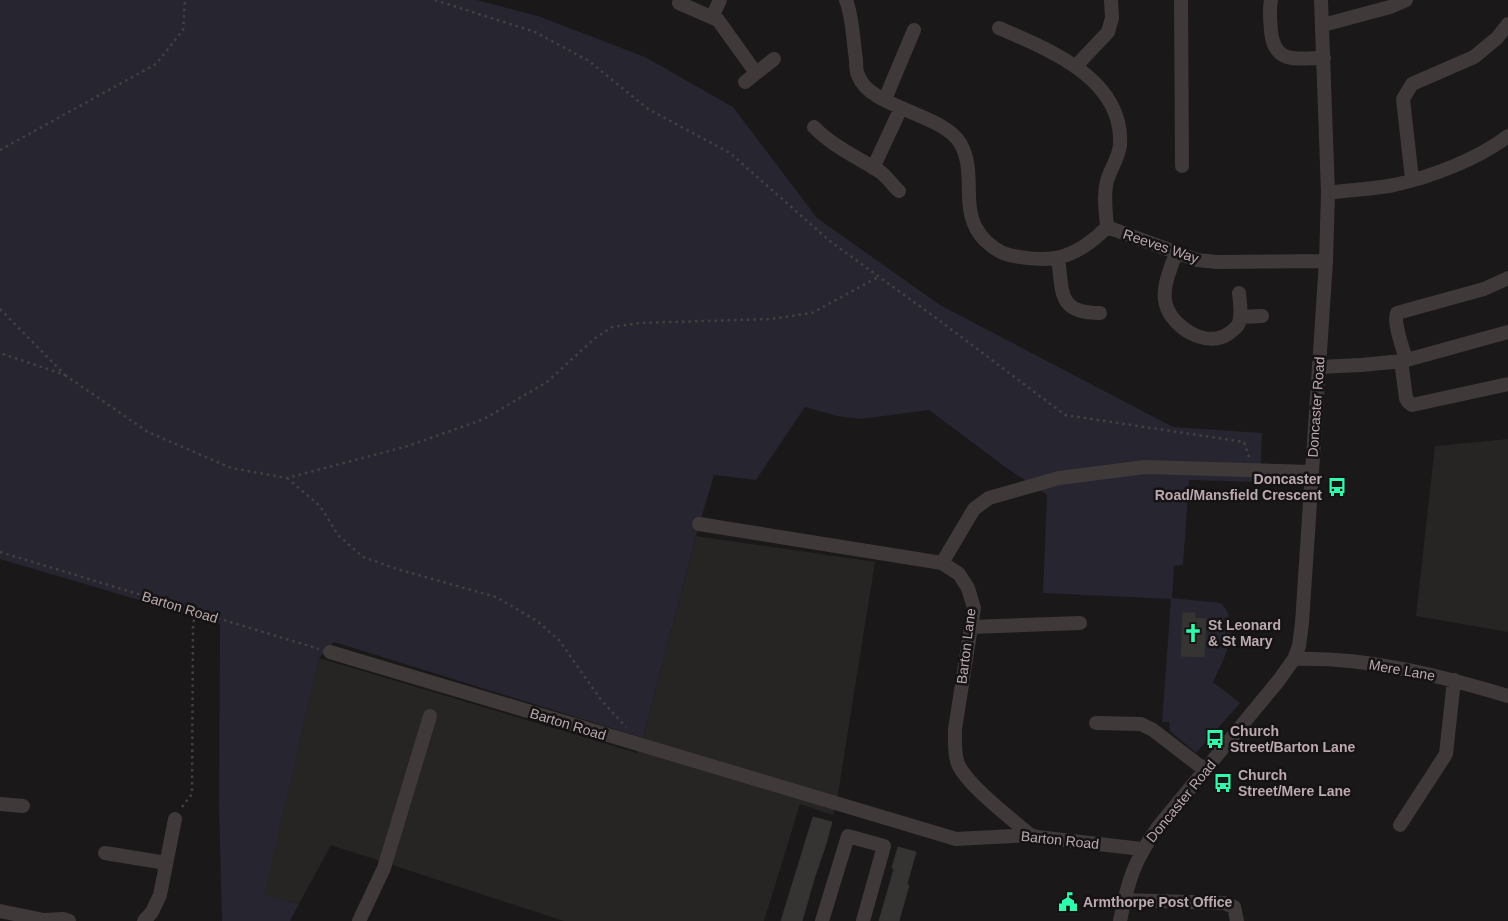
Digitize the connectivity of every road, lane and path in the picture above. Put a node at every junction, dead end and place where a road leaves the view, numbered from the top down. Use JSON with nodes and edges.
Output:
{"nodes":[{"id":1,"x":185,"y":0,"type":"edge"},
{"id":2,"x":435,"y":0,"type":"edge"},
{"id":3,"x":720,"y":0,"type":"edge"},
{"id":4,"x":848,"y":0,"type":"edge"},
{"id":5,"x":1111,"y":0,"type":"edge"},
{"id":6,"x":1181,"y":0,"type":"edge"},
{"id":7,"x":1271,"y":0,"type":"edge"},
{"id":8,"x":1321,"y":0,"type":"edge"},
{"id":9,"x":1406,"y":0,"type":"edge"},
{"id":10,"x":679,"y":3,"type":"dead end"},
{"id":11,"x":712,"y":17,"type":"junction"},
{"id":12,"x":1508,"y":24,"type":"edge"},
{"id":13,"x":1323,"y":26,"type":"junction"},
{"id":14,"x":999,"y":28,"type":"dead end"},
{"id":15,"x":914,"y":30,"type":"dead end"},
{"id":16,"x":1324,"y":58,"type":"junction"},
{"id":17,"x":774,"y":59,"type":"dead end"},
{"id":18,"x":1076,"y":66,"type":"junction"},
{"id":19,"x":756,"y":73,"type":"junction"},
{"id":20,"x":745,"y":82,"type":"dead end"},
{"id":21,"x":885,"y":100,"type":"junction"},
{"id":22,"x":901,"y":108,"type":"junction"},
{"id":23,"x":814,"y":127,"type":"dead end"},
{"id":24,"x":1508,"y":136,"type":"edge"},
{"id":25,"x":0,"y":150,"type":"edge"},
{"id":26,"x":1182,"y":166,"type":"dead end"},
{"id":27,"x":873,"y":168,"type":"junction"},
{"id":28,"x":1412,"y":180,"type":"junction"},
{"id":29,"x":899,"y":191,"type":"dead end"},
{"id":30,"x":1328,"y":193,"type":"junction"},
{"id":31,"x":1107,"y":227,"type":"junction"},
{"id":32,"x":1176,"y":253,"type":"junction"},
{"id":33,"x":1058,"y":258,"type":"junction"},
{"id":34,"x":1326,"y":261,"type":"junction"},
{"id":35,"x":880,"y":276,"type":"junction"},
{"id":36,"x":1508,"y":278,"type":"edge"},
{"id":37,"x":1239,"y":293,"type":"dead end"},
{"id":38,"x":0,"y":309,"type":"edge"},
{"id":39,"x":1100,"y":313,"type":"dead end"},
{"id":40,"x":1262,"y":316,"type":"dead end"},
{"id":41,"x":1240,"y":317,"type":"junction"},
{"id":42,"x":1508,"y":332,"type":"edge"},
{"id":43,"x":0,"y":353,"type":"edge"},
{"id":44,"x":1403,"y":360,"type":"junction"},
{"id":45,"x":1319,"y":367,"type":"junction"},
{"id":46,"x":65,"y":375,"type":"junction"},
{"id":47,"x":1508,"y":384,"type":"edge"},
{"id":48,"x":1253,"y":471,"type":"junction"},
{"id":49,"x":1312,"y":472,"type":"junction"},
{"id":50,"x":287,"y":478,"type":"junction"},
{"id":51,"x":699,"y":524,"type":"dead end"},
{"id":52,"x":0,"y":552,"type":"edge"},
{"id":53,"x":942,"y":563,"type":"junction"},
{"id":54,"x":197,"y":612,"type":"junction"},
{"id":55,"x":1080,"y":623,"type":"dead end"},
{"id":56,"x":971,"y":627,"type":"junction"},
{"id":57,"x":330,"y":652,"type":"joint"},
{"id":58,"x":1294,"y":659,"type":"junction"},
{"id":59,"x":1454,"y":680,"type":"junction"},
{"id":60,"x":1508,"y":696,"type":"edge"},
{"id":61,"x":430,"y":716,"type":"dead end"},
{"id":62,"x":1096,"y":723,"type":"dead end"},
{"id":63,"x":634,"y":744,"type":"junction"},
{"id":64,"x":1205,"y":770,"type":"junction"},
{"id":65,"x":0,"y":804,"type":"edge"},
{"id":66,"x":23,"y":806,"type":"dead end"},
{"id":67,"x":175,"y":819,"type":"joint"},
{"id":68,"x":1400,"y":825,"type":"dead end"},
{"id":69,"x":1030,"y":835,"type":"junction"},
{"id":70,"x":1142,"y":849,"type":"junction"},
{"id":71,"x":105,"y":853,"type":"dead end"},
{"id":72,"x":166,"y":863,"type":"junction"},
{"id":73,"x":1124,"y":900,"type":"junction"},
{"id":74,"x":0,"y":911,"type":"edge"},
{"id":75,"x":69,"y":921,"type":"edge"},
{"id":76,"x":144,"y":921,"type":"edge"},
{"id":77,"x":359,"y":921,"type":"edge"},
{"id":78,"x":822,"y":921,"type":"edge"},
{"id":79,"x":863,"y":921,"type":"edge"},
{"id":80,"x":1120,"y":921,"type":"edge"},
{"id":81,"x":1237,"y":921,"type":"edge"}],
"edges":[{"from":1,"to":25,"type":"path"},
{"from":2,"to":35,"type":"path"},
{"from":3,"to":11,"type":"street"},
{"from":4,"to":21,"type":"street","name":"Reeves Way"},
{"from":5,"to":18,"type":"street"},
{"from":6,"to":26,"type":"street"},
{"from":7,"to":16,"type":"street"},
{"from":8,"to":13,"type":"street","name":"Doncaster Road"},
{"from":9,"to":13,"type":"street"},
{"from":10,"to":11,"type":"street"},
{"from":11,"to":19,"type":"street"},
{"from":12,"to":28,"type":"street"},
{"from":13,"to":16,"type":"street","name":"Doncaster Road"},
{"from":14,"to":18,"type":"street"},
{"from":15,"to":21,"type":"street"},
{"from":16,"to":30,"type":"street","name":"Doncaster Road"},
{"from":17,"to":19,"type":"street"},
{"from":18,"to":31,"type":"street"},
{"from":19,"to":20,"type":"street"},
{"from":21,"to":22,"type":"street","name":"Reeves Way"},
{"from":22,"to":27,"type":"street"},
{"from":22,"to":33,"type":"street","name":"Reeves Way"},
{"from":23,"to":27,"type":"street"},
{"from":24,"to":28,"type":"street"},
{"from":27,"to":29,"type":"street"},
{"from":28,"to":30,"type":"street"},
{"from":30,"to":34,"type":"street","name":"Doncaster Road"},
{"from":31,"to":32,"type":"street","name":"Reeves Way"},
{"from":31,"to":33,"type":"street","name":"Reeves Way"},
{"from":32,"to":34,"type":"street","name":"Reeves Way"},
{"from":32,"to":41,"type":"street"},
{"from":33,"to":39,"type":"street"},
{"from":34,"to":45,"type":"street","name":"Doncaster Road"},
{"from":35,"to":48,"type":"path"},
{"from":35,"to":50,"type":"path"},
{"from":36,"to":44,"type":"street"},
{"from":37,"to":41,"type":"street"},
{"from":38,"to":46,"type":"path"},
{"from":40,"to":41,"type":"street"},
{"from":42,"to":44,"type":"street"},
{"from":43,"to":46,"type":"path"},
{"from":44,"to":45,"type":"street"},
{"from":44,"to":47,"type":"street"},
{"from":45,"to":49,"type":"street","name":"Doncaster Road"},
{"from":46,"to":50,"type":"path"},
{"from":48,"to":49,"type":"street"},
{"from":48,"to":53,"type":"street"},
{"from":49,"to":58,"type":"street","name":"Doncaster Road"},
{"from":50,"to":63,"type":"path"},
{"from":51,"to":53,"type":"street","name":"Barton Lane"},
{"from":52,"to":54,"type":"path","name":"Barton Road"},
{"from":53,"to":56,"type":"street","name":"Barton Lane"},
{"from":54,"to":57,"type":"path","name":"Barton Road"},
{"from":54,"to":67,"type":"path"},
{"from":55,"to":56,"type":"street"},
{"from":56,"to":69,"type":"street","name":"Barton Lane"},
{"from":57,"to":63,"type":"street","name":"Barton Road"},
{"from":58,"to":59,"type":"street","name":"Mere Lane"},
{"from":58,"to":64,"type":"street","name":"Doncaster Road"},
{"from":59,"to":60,"type":"street","name":"Mere Lane"},
{"from":59,"to":68,"type":"street"},
{"from":61,"to":77,"type":"street"},
{"from":62,"to":64,"type":"street"},
{"from":63,"to":69,"type":"street","name":"Barton Road"},
{"from":64,"to":70,"type":"street","name":"Doncaster Road"},
{"from":65,"to":66,"type":"street"},
{"from":67,"to":72,"type":"street"},
{"from":69,"to":70,"type":"street","name":"Barton Road"},
{"from":70,"to":73,"type":"street","name":"Doncaster Road"},
{"from":71,"to":72,"type":"street"},
{"from":72,"to":76,"type":"street"},
{"from":73,"to":80,"type":"street","name":"Doncaster Road"},
{"from":73,"to":81,"type":"street"},
{"from":74,"to":75,"type":"street"},
{"from":78,"to":79,"type":"street"}]}
